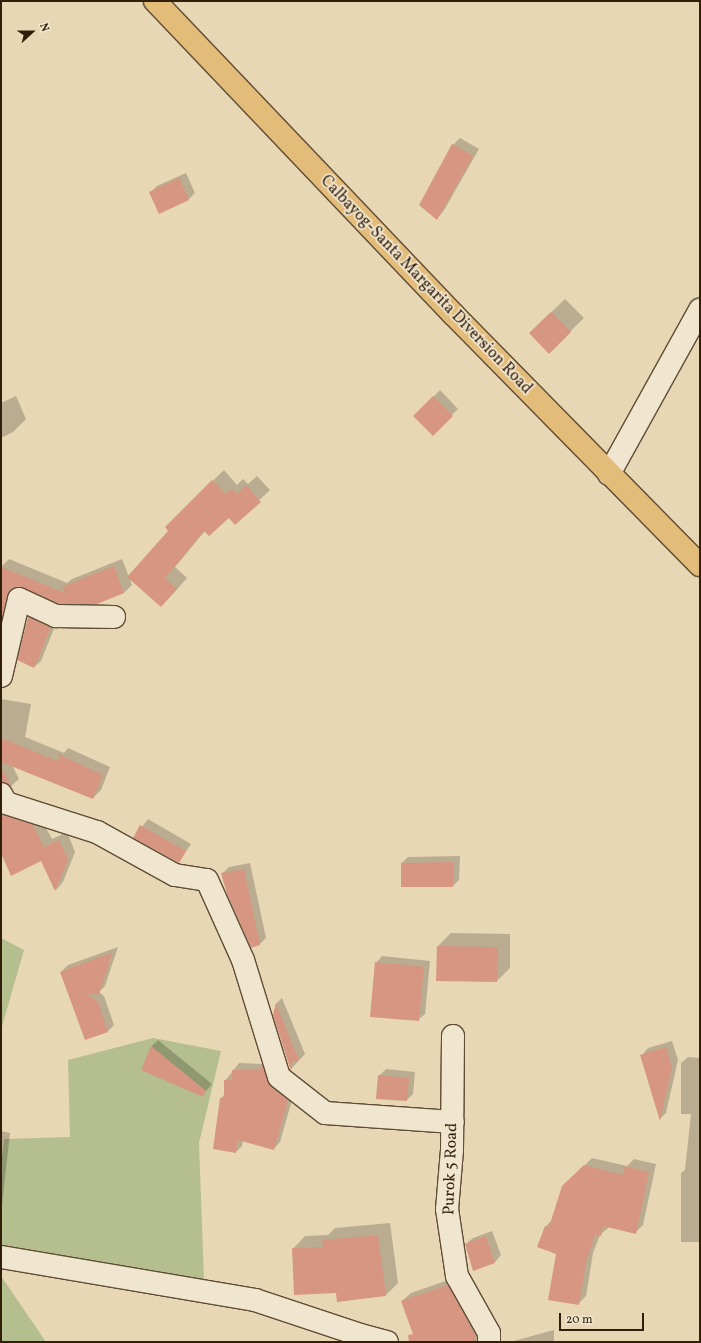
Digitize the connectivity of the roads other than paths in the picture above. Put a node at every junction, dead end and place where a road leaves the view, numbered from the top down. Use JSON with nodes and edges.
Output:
{"nodes":[{"id":1,"x":155,"y":1,"type":"edge"},
{"id":2,"x":700,"y":310,"type":"edge"},
{"id":3,"x":609,"y":474,"type":"junction"},
{"id":4,"x":700,"y":565,"type":"edge"},
{"id":5,"x":114,"y":617,"type":"dead end"},
{"id":6,"x":1,"y":676,"type":"edge"},
{"id":7,"x":1,"y":794,"type":"edge"},
{"id":8,"x":453,"y":1036,"type":"dead end"},
{"id":9,"x":452,"y":1122,"type":"junction"},
{"id":10,"x":1,"y":1257,"type":"edge"},
{"id":11,"x":387,"y":1342,"type":"edge"},
{"id":12,"x":489,"y":1342,"type":"edge"}],
"edges":[{"from":1,"to":3,"type":"highway","name":"Calbayog-Santa Margarita Diversion Road"},
{"from":2,"to":3,"type":"street"},
{"from":3,"to":4,"type":"highway","name":"Calbayog-Santa Margarita Diversion Road"},
{"from":5,"to":6,"type":"street"},
{"from":7,"to":9,"type":"street"},
{"from":8,"to":9,"type":"street","name":"Purok 5 Road"},
{"from":9,"to":12,"type":"street","name":"Purok 5 Road"},
{"from":10,"to":11,"type":"street"}]}
